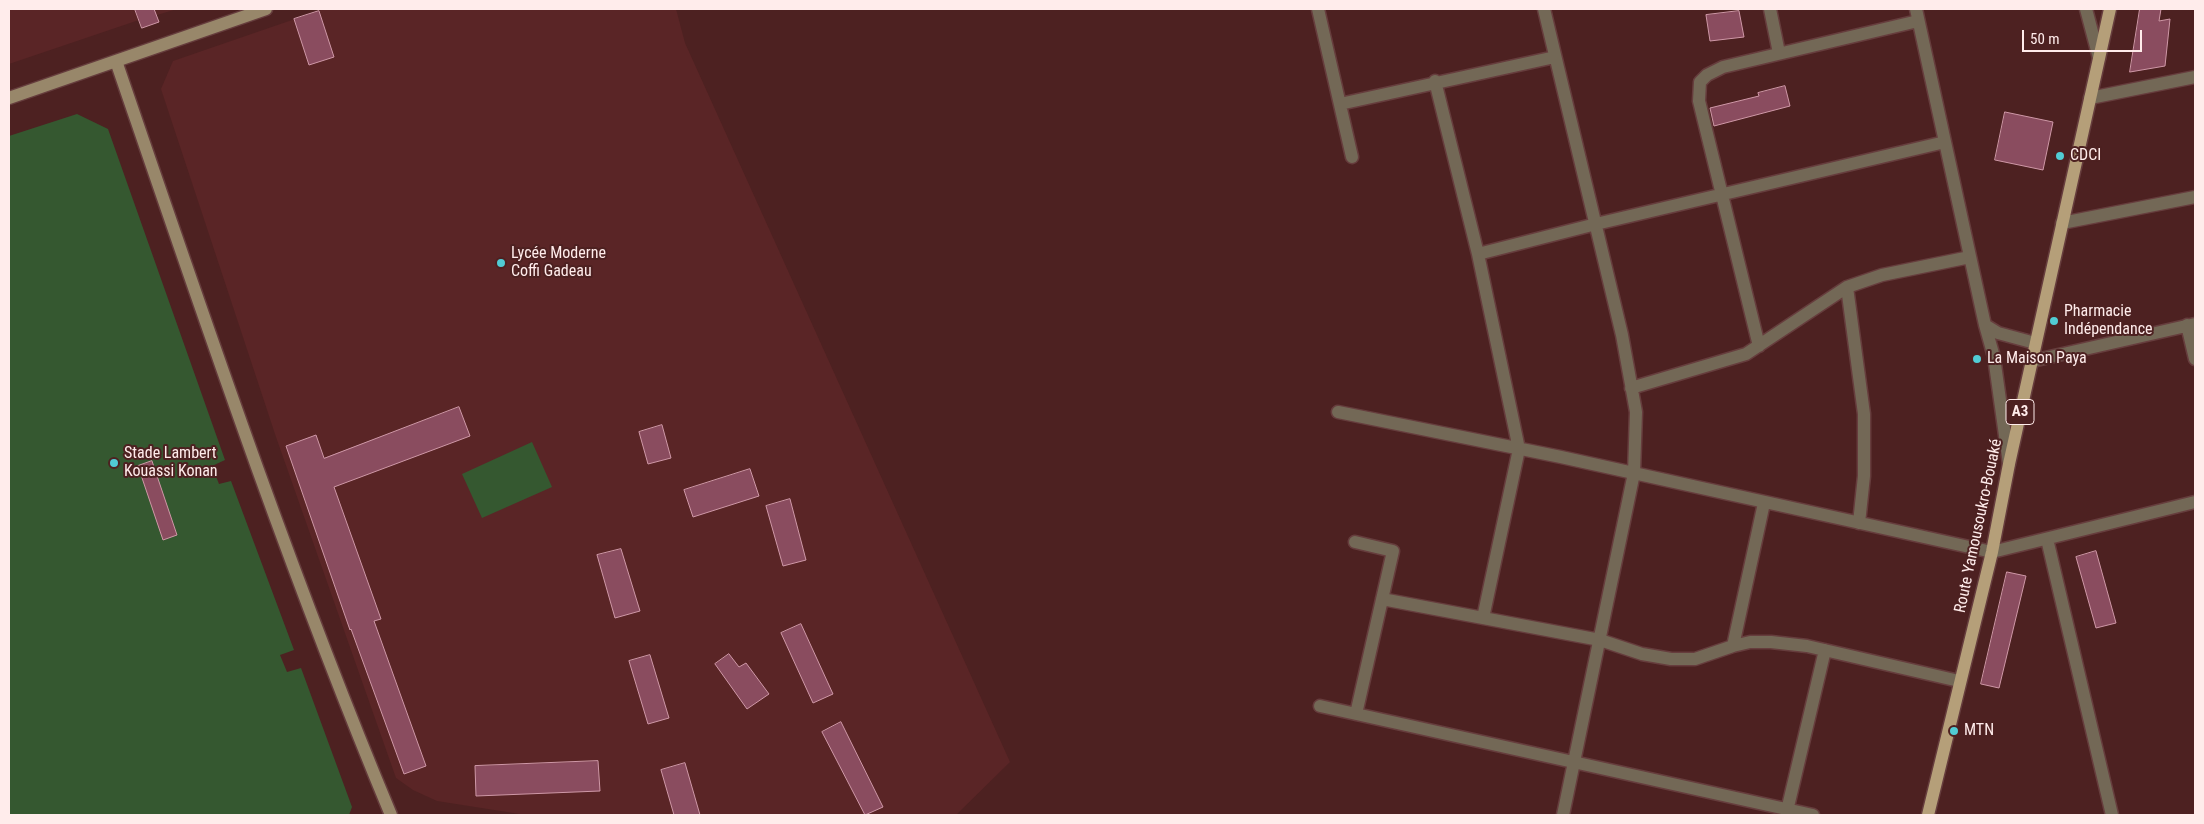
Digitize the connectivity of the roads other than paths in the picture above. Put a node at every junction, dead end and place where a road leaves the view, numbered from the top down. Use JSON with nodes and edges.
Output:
{"nodes":[{"id":1,"x":266,"y":9,"type":"edge"},
{"id":2,"x":1318,"y":9,"type":"edge"},
{"id":3,"x":1544,"y":9,"type":"edge"},
{"id":4,"x":1770,"y":9,"type":"edge"},
{"id":5,"x":2086,"y":9,"type":"edge"},
{"id":6,"x":2110,"y":9,"type":"edge"},
{"id":7,"x":1917,"y":15,"type":"edge"},
{"id":8,"x":1780,"y":53,"type":"junction"},
{"id":9,"x":1555,"y":57,"type":"junction"},
{"id":10,"x":2099,"y":58,"type":"junction"},
{"id":11,"x":116,"y":61,"type":"junction"},
{"id":12,"x":2195,"y":77,"type":"edge"},
{"id":13,"x":1435,"y":81,"type":"junction"},
{"id":14,"x":9,"y":98,"type":"edge"},
{"id":15,"x":2090,"y":98,"type":"junction"},
{"id":16,"x":1340,"y":104,"type":"junction"},
{"id":17,"x":1945,"y":142,"type":"junction"},
{"id":18,"x":1352,"y":157,"type":"dead end"},
{"id":19,"x":1723,"y":194,"type":"junction"},
{"id":20,"x":2195,"y":197,"type":"edge"},
{"id":21,"x":2062,"y":223,"type":"junction"},
{"id":22,"x":1596,"y":224,"type":"junction"},
{"id":23,"x":1478,"y":254,"type":"junction"},
{"id":24,"x":1970,"y":257,"type":"junction"},
{"id":25,"x":1847,"y":286,"type":"junction"},
{"id":26,"x":1985,"y":325,"type":"junction"},
{"id":27,"x":2191,"y":325,"type":"edge"},
{"id":28,"x":2035,"y":343,"type":"junction"},
{"id":29,"x":1759,"y":346,"type":"junction"},
{"id":30,"x":2195,"y":359,"type":"edge"},
{"id":31,"x":2032,"y":361,"type":"junction"},
{"id":32,"x":1631,"y":388,"type":"junction"},
{"id":33,"x":1338,"y":412,"type":"dead end"},
{"id":34,"x":1519,"y":448,"type":"junction"},
{"id":35,"x":2008,"y":464,"type":"junction"},
{"id":36,"x":1634,"y":474,"type":"junction"},
{"id":37,"x":2195,"y":502,"type":"edge"},
{"id":38,"x":1764,"y":503,"type":"junction"},
{"id":39,"x":1859,"y":523,"type":"junction"},
{"id":40,"x":2047,"y":539,"type":"junction"},
{"id":41,"x":1355,"y":542,"type":"dead end"},
{"id":42,"x":1992,"y":552,"type":"junction"},
{"id":43,"x":1382,"y":599,"type":"junction"},
{"id":44,"x":1483,"y":618,"type":"junction"},
{"id":45,"x":1600,"y":640,"type":"junction"},
{"id":46,"x":1733,"y":646,"type":"junction"},
{"id":47,"x":1825,"y":650,"type":"junction"},
{"id":48,"x":1960,"y":682,"type":"junction"},
{"id":49,"x":1320,"y":706,"type":"dead end"},
{"id":50,"x":1356,"y":714,"type":"junction"},
{"id":51,"x":1575,"y":763,"type":"junction"},
{"id":52,"x":1787,"y":813,"type":"edge"},
{"id":53,"x":391,"y":815,"type":"edge"},
{"id":54,"x":1563,"y":815,"type":"edge"},
{"id":55,"x":1813,"y":815,"type":"edge"},
{"id":56,"x":1928,"y":815,"type":"edge"},
{"id":57,"x":2112,"y":815,"type":"edge"}],
"edges":[{"from":1,"to":11,"type":"street"},
{"from":2,"to":16,"type":"street"},
{"from":3,"to":9,"type":"street"},
{"from":4,"to":8,"type":"street"},
{"from":5,"to":10,"type":"street"},
{"from":6,"to":10,"type":"main road","name":"Route Yamousoukro-Bouaké","number":"A3"},
{"from":7,"to":8,"type":"street"},
{"from":7,"to":17,"type":"street"},
{"from":8,"to":19,"type":"street"},
{"from":9,"to":13,"type":"street"},
{"from":9,"to":22,"type":"street"},
{"from":10,"to":15,"type":"main road","name":"Route Yamousoukro-Bouaké","number":"A3"},
{"from":11,"to":14,"type":"street"},
{"from":11,"to":53,"type":"street"},
{"from":12,"to":15,"type":"street"},
{"from":13,"to":16,"type":"street"},
{"from":13,"to":23,"type":"street"},
{"from":15,"to":21,"type":"main road","name":"Route Yamousoukro-Bouaké","number":"A3"},
{"from":16,"to":18,"type":"street"},
{"from":17,"to":19,"type":"street"},
{"from":17,"to":24,"type":"street"},
{"from":19,"to":22,"type":"street"},
{"from":19,"to":29,"type":"street"},
{"from":20,"to":21,"type":"street"},
{"from":21,"to":28,"type":"main road","name":"Route Yamousoukro-Bouaké","number":"A3"},
{"from":22,"to":23,"type":"street"},
{"from":22,"to":32,"type":"street"},
{"from":23,"to":34,"type":"street"},
{"from":24,"to":25,"type":"street"},
{"from":24,"to":26,"type":"street"},
{"from":25,"to":29,"type":"street"},
{"from":25,"to":39,"type":"street"},
{"from":26,"to":28,"type":"street"},
{"from":26,"to":35,"type":"street"},
{"from":27,"to":30,"type":"street"},
{"from":27,"to":31,"type":"street"},
{"from":28,"to":31,"type":"main road","name":"Route Yamousoukro-Bouaké","number":"A3"},
{"from":29,"to":32,"type":"street"},
{"from":31,"to":35,"type":"main road","name":"Route Yamousoukro-Bouaké","number":"A3"},
{"from":32,"to":36,"type":"street"},
{"from":33,"to":34,"type":"street"},
{"from":34,"to":36,"type":"street"},
{"from":34,"to":44,"type":"street"},
{"from":35,"to":42,"type":"main road","name":"Route Yamousoukro-Bouaké","number":"A3"},
{"from":36,"to":38,"type":"street"},
{"from":36,"to":45,"type":"street"},
{"from":37,"to":40,"type":"street"},
{"from":38,"to":39,"type":"street"},
{"from":38,"to":46,"type":"street"},
{"from":39,"to":42,"type":"street"},
{"from":40,"to":42,"type":"street"},
{"from":40,"to":57,"type":"street"},
{"from":41,"to":43,"type":"street"},
{"from":42,"to":48,"type":"main road","name":"Route Yamousoukro-Bouaké","number":"A3"},
{"from":43,"to":44,"type":"street"},
{"from":43,"to":50,"type":"street"},
{"from":44,"to":45,"type":"street"},
{"from":45,"to":46,"type":"street"},
{"from":45,"to":51,"type":"street"},
{"from":46,"to":47,"type":"street"},
{"from":47,"to":48,"type":"street"},
{"from":47,"to":52,"type":"street"},
{"from":48,"to":56,"type":"main road","name":"Route Yamousoukro-Bouaké","number":"A3"},
{"from":49,"to":50,"type":"street"},
{"from":50,"to":51,"type":"street"},
{"from":51,"to":52,"type":"street"},
{"from":51,"to":54,"type":"street"},
{"from":52,"to":55,"type":"street"}]}
